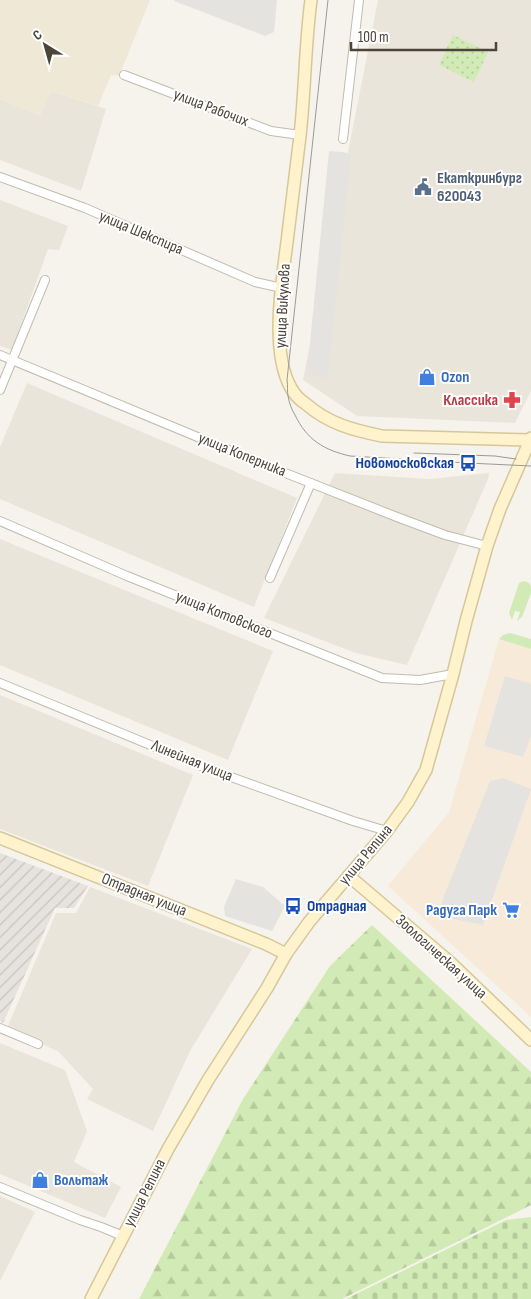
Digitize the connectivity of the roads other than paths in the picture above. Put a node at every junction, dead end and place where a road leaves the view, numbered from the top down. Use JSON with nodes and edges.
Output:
{"nodes":[{"id":1,"x":311,"y":0,"type":"edge"},
{"id":2,"x":359,"y":0,"type":"edge"},
{"id":3,"x":124,"y":75,"type":"dead end"},
{"id":4,"x":300,"y":135,"type":"junction"},
{"id":5,"x":343,"y":139,"type":"dead end"},
{"id":6,"x":0,"y":177,"type":"edge"},
{"id":7,"x":45,"y":280,"type":"dead end"},
{"id":8,"x":282,"y":288,"type":"junction"},
{"id":9,"x":0,"y":355,"type":"edge"},
{"id":10,"x":13,"y":360,"type":"junction"},
{"id":11,"x":0,"y":390,"type":"edge"},
{"id":12,"x":531,"y":439,"type":"edge"},
{"id":13,"x":310,"y":483,"type":"junction"},
{"id":14,"x":0,"y":521,"type":"edge"},
{"id":15,"x":487,"y":546,"type":"junction"},
{"id":16,"x":270,"y":578,"type":"dead end"},
{"id":17,"x":454,"y":674,"type":"junction"},
{"id":18,"x":0,"y":683,"type":"edge"},
{"id":19,"x":387,"y":832,"type":"junction"},
{"id":20,"x":0,"y":838,"type":"edge"},
{"id":21,"x":349,"y":876,"type":"junction"},
{"id":22,"x":286,"y":954,"type":"junction"},
{"id":23,"x":0,"y":1028,"type":"edge"},
{"id":24,"x":531,"y":1040,"type":"edge"},
{"id":25,"x":38,"y":1044,"type":"dead end"},
{"id":26,"x":0,"y":1187,"type":"edge"},
{"id":27,"x":123,"y":1236,"type":"junction"},
{"id":28,"x":91,"y":1299,"type":"edge"}],
"edges":[{"from":1,"to":4,"type":"street","name":"улица Викулова"},
{"from":2,"to":5,"type":"street"},
{"from":3,"to":4,"type":"street","name":"улица Рабочих"},
{"from":4,"to":8,"type":"street","name":"улица Викулова"},
{"from":6,"to":8,"type":"street","name":"улица Шекспира"},
{"from":7,"to":10,"type":"street"},
{"from":8,"to":12,"type":"street","name":"улица Викулова"},
{"from":9,"to":10,"type":"street","name":"улица Коперника"},
{"from":10,"to":11,"type":"street"},
{"from":10,"to":13,"type":"street","name":"улица Коперника"},
{"from":12,"to":15,"type":"street","name":"улица Репина"},
{"from":13,"to":15,"type":"street","name":"улица Коперника"},
{"from":13,"to":16,"type":"street"},
{"from":14,"to":17,"type":"street","name":"улица Котовского"},
{"from":15,"to":17,"type":"street","name":"улица Репина"},
{"from":17,"to":19,"type":"street","name":"улица Репина"},
{"from":18,"to":19,"type":"street","name":"Линейная улица"},
{"from":19,"to":21,"type":"street","name":"улица Репина"},
{"from":20,"to":22,"type":"street","name":"Отрадная улица"},
{"from":21,"to":22,"type":"street","name":"улица Репина"},
{"from":21,"to":24,"type":"street","name":"Зоологическая улица"},
{"from":22,"to":27,"type":"street","name":"улица Репина"},
{"from":23,"to":25,"type":"street"},
{"from":26,"to":27,"type":"street"},
{"from":27,"to":28,"type":"street","name":"улица Репина"}]}
